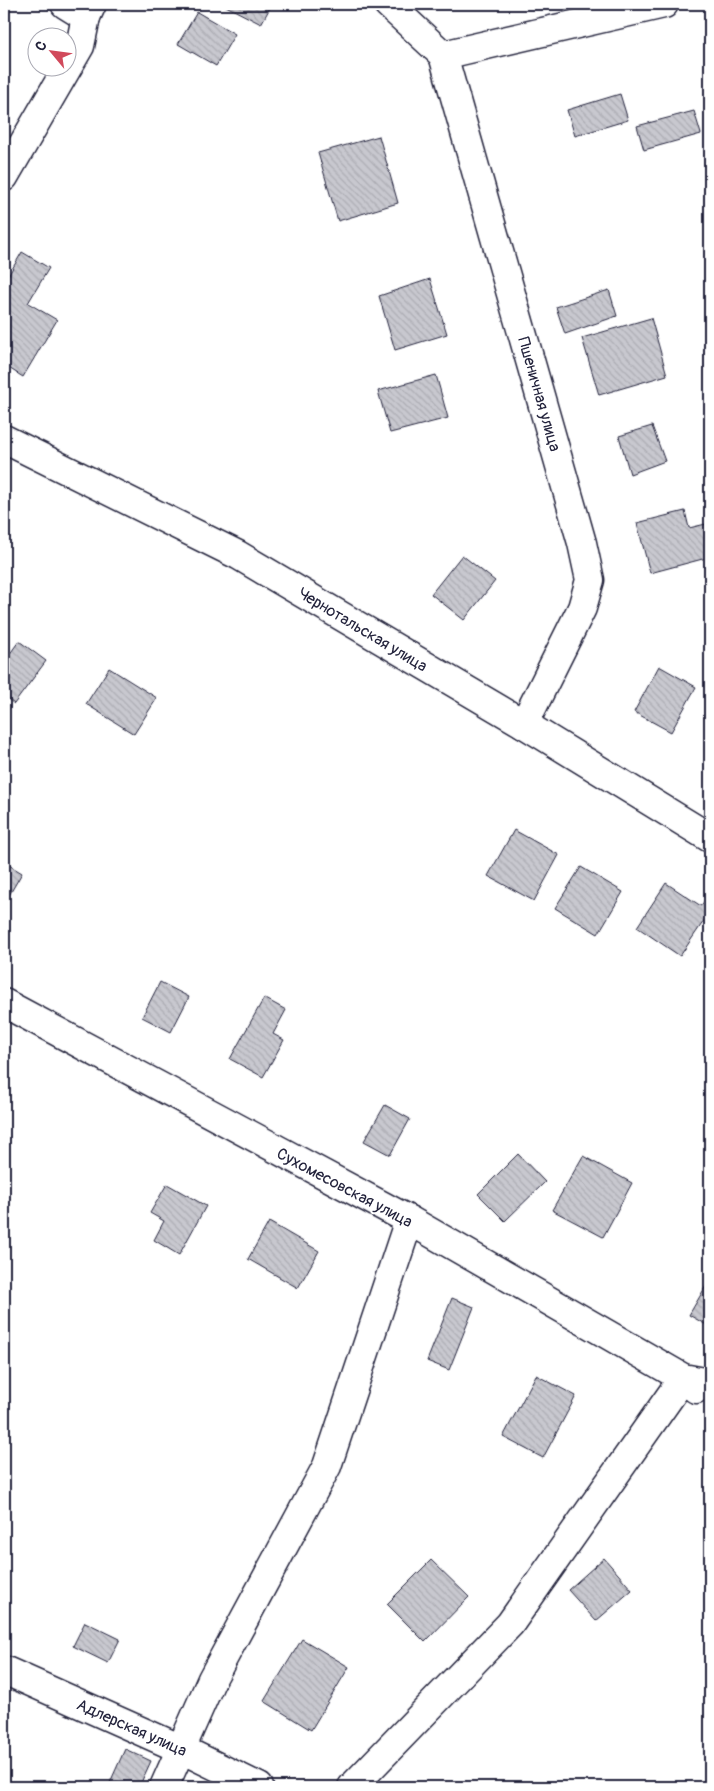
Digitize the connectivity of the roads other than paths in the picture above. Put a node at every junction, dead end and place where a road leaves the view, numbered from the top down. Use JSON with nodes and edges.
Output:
{"nodes":[{"id":1,"x":388,"y":4,"type":"edge"},
{"id":2,"x":664,"y":4,"type":"edge"},
{"id":3,"x":81,"y":8,"type":"edge"},
{"id":4,"x":443,"y":55,"type":"junction"},
{"id":5,"x":4,"y":177,"type":"edge"},
{"id":6,"x":4,"y":440,"type":"edge"},
{"id":7,"x":524,"y":724,"type":"junction"},
{"id":8,"x":710,"y":838,"type":"edge"},
{"id":9,"x":4,"y":1003,"type":"edge"},
{"id":10,"x":409,"y":1220,"type":"junction"},
{"id":11,"x":683,"y":1378,"type":"junction"},
{"id":12,"x":710,"y":1383,"type":"edge"},
{"id":13,"x":710,"y":1402,"type":"edge"},
{"id":14,"x":4,"y":1670,"type":"edge"},
{"id":15,"x":181,"y":1749,"type":"junction"},
{"id":16,"x":164,"y":1787,"type":"edge"},
{"id":17,"x":259,"y":1787,"type":"edge"},
{"id":18,"x":352,"y":1787,"type":"edge"}],
"edges":[{"from":1,"to":4,"type":"street"},
{"from":2,"to":4,"type":"street"},
{"from":3,"to":5,"type":"street"},
{"from":4,"to":7,"type":"street","name":"Пшеничная улица"},
{"from":6,"to":7,"type":"street","name":"Чернотальская улица"},
{"from":7,"to":8,"type":"street","name":"Чернотальская улица"},
{"from":9,"to":10,"type":"street","name":"Сухомесовская улица"},
{"from":10,"to":11,"type":"street","name":"Сухомесовская улица"},
{"from":10,"to":15,"type":"street"},
{"from":11,"to":12,"type":"street"},
{"from":11,"to":13,"type":"street"},
{"from":11,"to":18,"type":"street"},
{"from":14,"to":15,"type":"street","name":"Адлерская улица"},
{"from":15,"to":16,"type":"street"},
{"from":15,"to":17,"type":"street","name":"Адлерская улица"}]}
